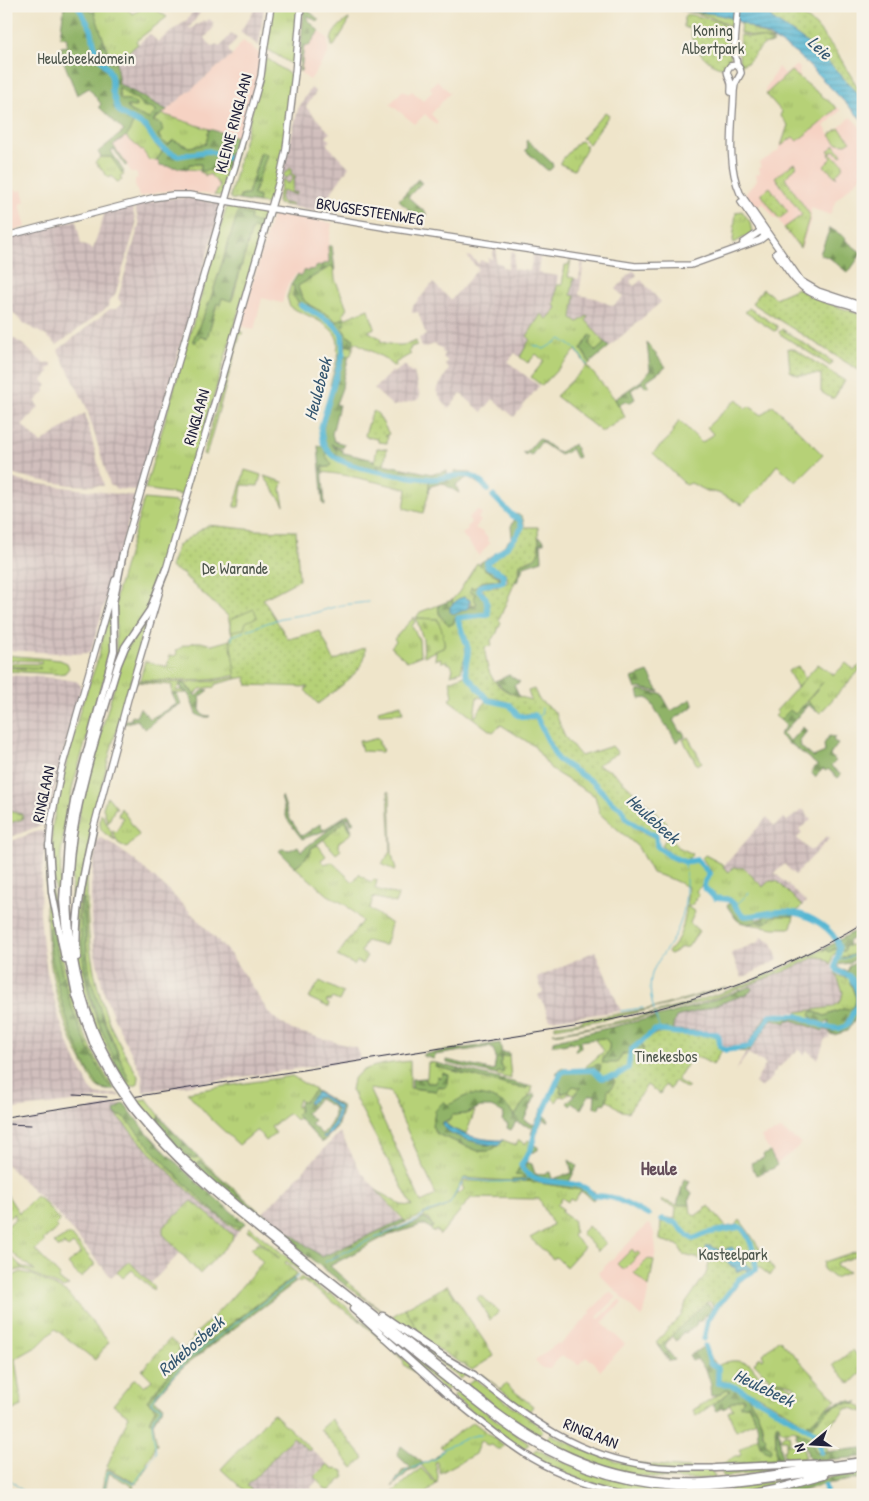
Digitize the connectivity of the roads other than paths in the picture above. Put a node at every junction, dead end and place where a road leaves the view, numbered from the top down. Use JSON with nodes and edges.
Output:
{"nodes":[{"id":1,"x":271,"y":6,"type":"edge"},
{"id":2,"x":301,"y":6,"type":"edge"},
{"id":3,"x":738,"y":6,"type":"edge"},
{"id":4,"x":734,"y":65,"type":"junction"},
{"id":5,"x":730,"y":78,"type":"junction"},
{"id":6,"x":737,"y":78,"type":"junction"},
{"id":7,"x":226,"y":201,"type":"junction"},
{"id":8,"x":270,"y":209,"type":"junction"},
{"id":9,"x":762,"y":230,"type":"junction"},
{"id":10,"x":6,"y":236,"type":"edge"},
{"id":11,"x":766,"y":236,"type":"junction"},
{"id":12,"x":732,"y":249,"type":"junction"},
{"id":13,"x":863,"y":306,"type":"edge"},
{"id":14,"x":863,"y":310,"type":"edge"},
{"id":15,"x":123,"y":553,"type":"junction"},
{"id":16,"x":166,"y":569,"type":"junction"},
{"id":17,"x":112,"y":674,"type":"junction"},
{"id":18,"x":107,"y":691,"type":"junction"},
{"id":19,"x":94,"y":830,"type":"joint"},
{"id":20,"x":49,"y":845,"type":"joint"},
{"id":21,"x":71,"y":974,"type":"junction"},
{"id":22,"x":78,"y":983,"type":"junction"},
{"id":23,"x":119,"y":1084,"type":"junction"},
{"id":24,"x":343,"y":1292,"type":"junction"},
{"id":25,"x":474,"y":1375,"type":"joint"},
{"id":26,"x":448,"y":1395,"type":"joint"},
{"id":27,"x":859,"y":1464,"type":"edge"},
{"id":28,"x":716,"y":1468,"type":"joint"},
{"id":29,"x":636,"y":1495,"type":"edge"},
{"id":30,"x":744,"y":1495,"type":"edge"}],
"edges":[{"from":1,"to":7,"type":"main road","name":"KLEINE RINGLAAN"},
{"from":2,"to":8,"type":"main road","name":"RINGLAAN"},
{"from":3,"to":4,"type":"main road"},
{"from":4,"to":5,"type":"main road"},
{"from":4,"to":6,"type":"main road"},
{"from":5,"to":6,"type":"main road"},
{"from":5,"to":9,"type":"main road"},
{"from":6,"to":9,"type":"main road"},
{"from":7,"to":8,"type":"main road","name":"BRUGSESTEENWEG"},
{"from":7,"to":10,"type":"main road","name":"BRUGSESTEENWEG"},
{"from":7,"to":15,"type":"main road","name":"RINGLAAN"},
{"from":8,"to":12,"type":"main road","name":"BRUGSESTEENWEG"},
{"from":8,"to":16,"type":"main road","name":"RINGLAAN"},
{"from":9,"to":11,"type":"main road"},
{"from":9,"to":12,"type":"main road","name":"BRUGSESTEENWEG"},
{"from":11,"to":12,"type":"main road","name":"BRUGSESTEENWEG"},
{"from":11,"to":13,"type":"main road"},
{"from":11,"to":14,"type":"main road"},
{"from":15,"to":17,"type":"highway"},
{"from":15,"to":20,"type":"main road","name":"RINGLAAN"},
{"from":16,"to":17,"type":"highway"},
{"from":16,"to":19,"type":"main road","name":"RINGLAAN"},
{"from":17,"to":18,"type":"highway"},
{"from":18,"to":21,"type":"highway"},
{"from":18,"to":22,"type":"highway"},
{"from":19,"to":22,"type":"highway"},
{"from":20,"to":21,"type":"highway"},
{"from":21,"to":23,"type":"highway"},
{"from":22,"to":23,"type":"highway"},
{"from":23,"to":24,"type":"highway","bridge":true},
{"from":24,"to":25,"type":"highway"},
{"from":24,"to":26,"type":"highway"},
{"from":24,"to":27,"type":"highway"},
{"from":25,"to":28,"type":"main road","name":"RINGLAAN"},
{"from":26,"to":29,"type":"main road"},
{"from":27,"to":28,"type":"highway"},
{"from":27,"to":30,"type":"highway"}]}
